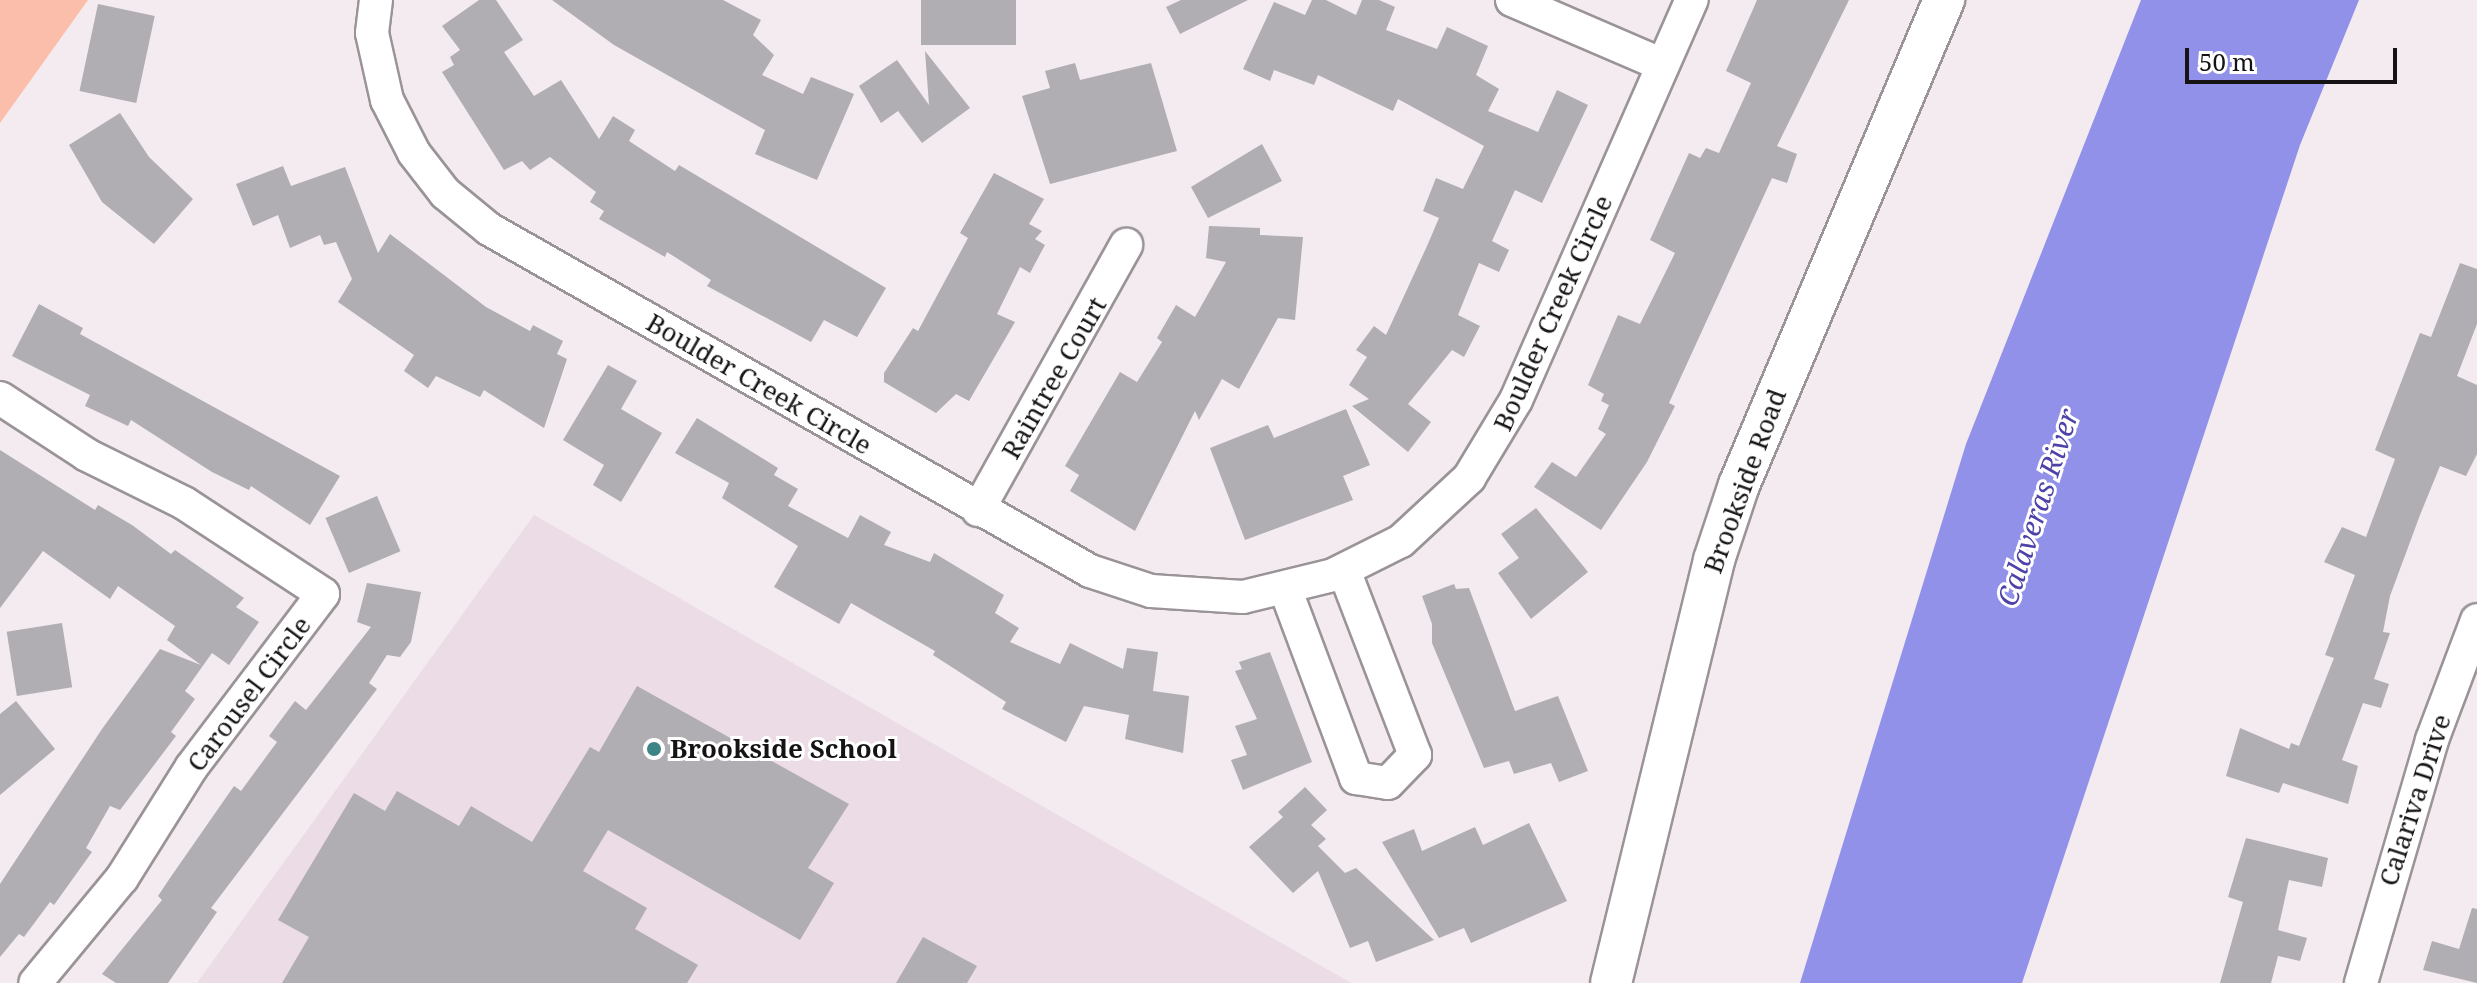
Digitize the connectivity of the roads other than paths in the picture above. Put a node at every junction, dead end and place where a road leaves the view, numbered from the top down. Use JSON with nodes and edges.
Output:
{"nodes":[{"id":1,"x":376,"y":0,"type":"edge"},
{"id":2,"x":1512,"y":0,"type":"edge"},
{"id":3,"x":1692,"y":0,"type":"edge"},
{"id":4,"x":1944,"y":0,"type":"edge"},
{"id":5,"x":1663,"y":65,"type":"junction"},
{"id":6,"x":1126,"y":245,"type":"dead end"},
{"id":7,"x":0,"y":398,"type":"edge"},
{"id":8,"x":978,"y":510,"type":"junction"},
{"id":9,"x":1344,"y":570,"type":"junction"},
{"id":10,"x":1285,"y":588,"type":"junction"},
{"id":11,"x":2477,"y":620,"type":"edge"},
{"id":12,"x":35,"y":983,"type":"edge"},
{"id":13,"x":1611,"y":983,"type":"edge"},
{"id":14,"x":2361,"y":983,"type":"edge"}],
"edges":[{"from":1,"to":8,"type":"street","name":"Boulder Creek Circle"},
{"from":2,"to":5,"type":"street"},
{"from":3,"to":5,"type":"street","name":"Boulder Creek Circle"},
{"from":4,"to":13,"type":"street","name":"Brookside Road"},
{"from":5,"to":9,"type":"street","name":"Boulder Creek Circle"},
{"from":6,"to":8,"type":"street","name":"Raintree Court"},
{"from":7,"to":12,"type":"street","name":"Carousel Circle"},
{"from":8,"to":10,"type":"street","name":"Boulder Creek Circle"},
{"from":9,"to":10,"type":"street","name":"Boulder Creek Circle"},
{"from":9,"to":10,"type":"street"},
{"from":11,"to":14,"type":"street","name":"Calariva Drive"}]}
